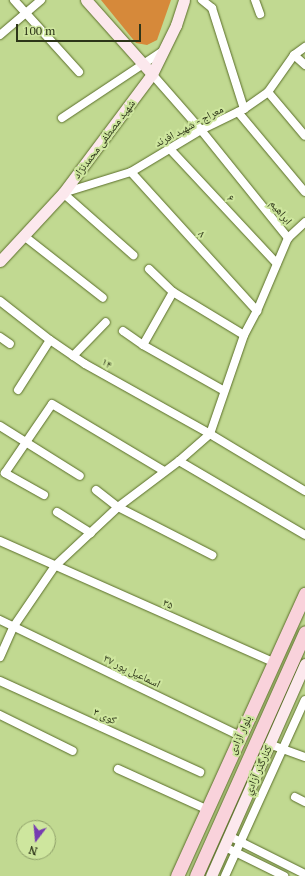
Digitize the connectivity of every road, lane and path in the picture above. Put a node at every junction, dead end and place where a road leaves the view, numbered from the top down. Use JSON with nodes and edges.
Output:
{"nodes":[{"id":1,"x":14,"y":0,"type":"edge"},
{"id":2,"x":41,"y":0,"type":"edge"},
{"id":3,"x":86,"y":0,"type":"edge"},
{"id":4,"x":184,"y":0,"type":"edge"},
{"id":5,"x":202,"y":0,"type":"edge"},
{"id":6,"x":255,"y":0,"type":"edge"},
{"id":7,"x":25,"y":14,"type":"junction"},
{"id":8,"x":260,"y":14,"type":"dead end"},
{"id":9,"x":0,"y":35,"type":"edge"},
{"id":10,"x":305,"y":47,"type":"edge"},
{"id":11,"x":166,"y":49,"type":"junction"},
{"id":12,"x":294,"y":55,"type":"junction"},
{"id":13,"x":143,"y":64,"type":"junction"},
{"id":14,"x":305,"y":65,"type":"edge"},
{"id":15,"x":79,"y":72,"type":"dead end"},
{"id":16,"x":152,"y":74,"type":"junction"},
{"id":17,"x":268,"y":92,"type":"junction"},
{"id":18,"x":241,"y":111,"type":"junction"},
{"id":19,"x":62,"y":118,"type":"dead end"},
{"id":20,"x":201,"y":130,"type":"junction"},
{"id":21,"x":305,"y":136,"type":"edge"},
{"id":22,"x":169,"y":148,"type":"junction"},
{"id":23,"x":131,"y":172,"type":"junction"},
{"id":24,"x":305,"y":192,"type":"edge"},
{"id":25,"x":63,"y":193,"type":"junction"},
{"id":26,"x":305,"y":222,"type":"edge"},
{"id":27,"x":24,"y":236,"type":"junction"},
{"id":28,"x":288,"y":238,"type":"junction"},
{"id":29,"x":133,"y":255,"type":"dead end"},
{"id":30,"x":0,"y":261,"type":"edge"},
{"id":31,"x":277,"y":264,"type":"junction"},
{"id":32,"x":150,"y":270,"type":"dead end"},
{"id":33,"x":173,"y":292,"type":"junction"},
{"id":34,"x":103,"y":298,"type":"dead end"},
{"id":35,"x":0,"y":301,"type":"edge"},
{"id":36,"x":257,"y":311,"type":"junction"},
{"id":37,"x":106,"y":322,"type":"dead end"},
{"id":38,"x":123,"y":331,"type":"dead end"},
{"id":39,"x":244,"y":335,"type":"junction"},
{"id":40,"x":0,"y":336,"type":"edge"},
{"id":41,"x":50,"y":340,"type":"junction"},
{"id":42,"x":10,"y":344,"type":"dead end"},
{"id":43,"x":143,"y":345,"type":"junction"},
{"id":44,"x":73,"y":356,"type":"junction"},
{"id":45,"x":18,"y":390,"type":"dead end"},
{"id":46,"x":223,"y":390,"type":"junction"},
{"id":47,"x":0,"y":426,"type":"edge"},
{"id":48,"x":210,"y":434,"type":"junction"},
{"id":49,"x":26,"y":442,"type":"junction"},
{"id":50,"x":179,"y":461,"type":"junction"},
{"id":51,"x":164,"y":471,"type":"junction"},
{"id":52,"x":80,"y":476,"type":"dead end"},
{"id":53,"x":96,"y":490,"type":"dead end"},
{"id":54,"x":305,"y":491,"type":"edge"},
{"id":55,"x":44,"y":495,"type":"dead end"},
{"id":56,"x":118,"y":507,"type":"junction"},
{"id":57,"x":57,"y":512,"type":"dead end"},
{"id":58,"x":91,"y":533,"type":"junction"},
{"id":59,"x":305,"y":535,"type":"edge"},
{"id":60,"x":0,"y":541,"type":"edge"},
{"id":61,"x":212,"y":555,"type":"dead end"},
{"id":62,"x":55,"y":566,"type":"junction"},
{"id":63,"x":305,"y":594,"type":"edge"},
{"id":64,"x":0,"y":620,"type":"edge"},
{"id":65,"x":14,"y":626,"type":"junction"},
{"id":66,"x":305,"y":632,"type":"edge"},
{"id":67,"x":0,"y":657,"type":"edge"},
{"id":68,"x":273,"y":662,"type":"junction"},
{"id":69,"x":305,"y":664,"type":"edge"},
{"id":70,"x":0,"y":681,"type":"edge"},
{"id":71,"x":305,"y":700,"type":"edge"},
{"id":72,"x":0,"y":715,"type":"edge"},
{"id":73,"x":240,"y":736,"type":"junction"},
{"id":74,"x":269,"y":744,"type":"junction"},
{"id":75,"x":282,"y":750,"type":"junction"},
{"id":76,"x":73,"y":751,"type":"dead end"},
{"id":77,"x":305,"y":757,"type":"edge"},
{"id":78,"x":118,"y":769,"type":"dead end"},
{"id":79,"x":200,"y":772,"type":"dead end"},
{"id":80,"x":295,"y":797,"type":"dead end"},
{"id":81,"x":305,"y":802,"type":"edge"},
{"id":82,"x":206,"y":809,"type":"junction"},
{"id":83,"x":216,"y":829,"type":"junction"},
{"id":84,"x":229,"y":836,"type":"junction"},
{"id":85,"x":241,"y":840,"type":"junction"},
{"id":86,"x":212,"y":842,"type":"junction"},
{"id":87,"x":225,"y":847,"type":"junction"},
{"id":88,"x":236,"y":852,"type":"junction"},
{"id":89,"x":305,"y":874,"type":"edge"},
{"id":90,"x":177,"y":876,"type":"edge"},
{"id":91,"x":196,"y":876,"type":"edge"},
{"id":92,"x":211,"y":876,"type":"edge"},
{"id":93,"x":225,"y":876,"type":"edge"},
{"id":94,"x":284,"y":876,"type":"edge"}],
"edges":[{"from":1,"to":7,"type":"street"},
{"from":2,"to":7,"type":"street"},
{"from":3,"to":13,"type":"main road"},
{"from":4,"to":11,"type":"main road","name":"شهید مصطفی محمدنژاد"},
{"from":5,"to":18,"type":"street"},
{"from":6,"to":8,"type":"street"},
{"from":7,"to":9,"type":"street"},
{"from":7,"to":15,"type":"street"},
{"from":10,"to":12,"type":"street","name":"معراج - شهید افرند"},
{"from":11,"to":13,"type":"street"},
{"from":11,"to":16,"type":"main road","name":"شهید مصطفی محمدنژاد"},
{"from":12,"to":14,"type":"street"},
{"from":12,"to":17,"type":"street","name":"معراج - شهید افرند"},
{"from":13,"to":16,"type":"main road"},
{"from":13,"to":19,"type":"street"},
{"from":16,"to":20,"type":"street","name":"ابراهیم"},
{"from":16,"to":25,"type":"main road","name":"شهید مصطفی محمدنژاد"},
{"from":17,"to":18,"type":"street","name":"معراج - شهید افرند"},
{"from":17,"to":21,"type":"street"},
{"from":18,"to":20,"type":"street","name":"معراج - شهید افرند"},
{"from":18,"to":24,"type":"street"},
{"from":20,"to":22,"type":"street","name":"معراج - شهید افرند"},
{"from":20,"to":28,"type":"street","name":"ابراهیم"},
{"from":22,"to":23,"type":"street","name":"معراج - شهید افرند"},
{"from":22,"to":31,"type":"street","name":"۶"},
{"from":23,"to":25,"type":"street","name":"معراج - شهید افرند"},
{"from":23,"to":36,"type":"street","name":"۸"},
{"from":25,"to":27,"type":"main road","name":"شهید مصطفی محمدنژاد"},
{"from":25,"to":29,"type":"street"},
{"from":26,"to":28,"type":"street"},
{"from":27,"to":30,"type":"main road","name":"شهید مصطفی محمدنژاد"},
{"from":27,"to":34,"type":"street"},
{"from":28,"to":31,"type":"street","name":"ابراهیم"},
{"from":31,"to":36,"type":"street","name":"ابراهیم"},
{"from":32,"to":33,"type":"street"},
{"from":33,"to":39,"type":"street"},
{"from":33,"to":43,"type":"street"},
{"from":35,"to":41,"type":"street","name":"۱۴"},
{"from":36,"to":39,"type":"street","name":"ابراهیم"},
{"from":37,"to":44,"type":"street"},
{"from":38,"to":43,"type":"street"},
{"from":39,"to":46,"type":"street","name":"ابراهیم"},
{"from":40,"to":42,"type":"street"},
{"from":41,"to":44,"type":"street","name":"۱۴"},
{"from":41,"to":45,"type":"street"},
{"from":43,"to":46,"type":"street"},
{"from":44,"to":48,"type":"street","name":"۱۴"},
{"from":46,"to":48,"type":"street","name":"ابراهیم"},
{"from":47,"to":49,"type":"street"},
{"from":48,"to":50,"type":"street"},
{"from":48,"to":54,"type":"street","name":"۱۴"},
{"from":49,"to":51,"type":"street"},
{"from":49,"to":52,"type":"street"},
{"from":49,"to":55,"type":"street"},
{"from":50,"to":51,"type":"street"},
{"from":50,"to":59,"type":"street"},
{"from":51,"to":56,"type":"street"},
{"from":53,"to":56,"type":"street"},
{"from":56,"to":58,"type":"street"},
{"from":56,"to":61,"type":"street"},
{"from":57,"to":58,"type":"street"},
{"from":58,"to":62,"type":"street"},
{"from":60,"to":62,"type":"street","name":"۳۵"},
{"from":62,"to":65,"type":"street"},
{"from":62,"to":68,"type":"street","name":"۳۵"},
{"from":63,"to":68,"type":"main road","name":"بلوار آزادی"},
{"from":64,"to":65,"type":"street","name":"اسماعیل پور ۳۷"},
{"from":65,"to":67,"type":"street"},
{"from":65,"to":73,"type":"street","name":"اسماعیل پور ۳۷"},
{"from":66,"to":83,"type":"main road","name":"بلوار آزادی"},
{"from":68,"to":73,"type":"main road","name":"بلوار آزادی"},
{"from":69,"to":74,"type":"main road","name":"کنارگذر آزادي"},
{"from":70,"to":79,"type":"street","name":"کوی ۳"},
{"from":71,"to":75,"type":"street"},
{"from":72,"to":76,"type":"street"},
{"from":73,"to":82,"type":"main road","name":"بلوار آزادی"},
{"from":74,"to":75,"type":"street"},
{"from":74,"to":84,"type":"main road","name":"کنارگذر آزادي"},
{"from":75,"to":77,"type":"street"},
{"from":75,"to":85,"type":"street"},
{"from":78,"to":82,"type":"street"},
{"from":80,"to":81,"type":"street"},
{"from":82,"to":90,"type":"main road","name":"بلوار آزادی"},
{"from":83,"to":84,"type":"main road"},
{"from":83,"to":86,"type":"main road","name":"بلوار آزادی"},
{"from":84,"to":85,"type":"street"},
{"from":84,"to":87,"type":"main road","name":"کنارگذر آزادي"},
{"from":85,"to":88,"type":"street"},
{"from":85,"to":89,"type":"street"},
{"from":86,"to":87,"type":"main road"},
{"from":86,"to":91,"type":"main road","name":"بلوار آزادی"},
{"from":87,"to":88,"type":"street"},
{"from":87,"to":92,"type":"main road","name":"کنارگذر آزادي"},
{"from":88,"to":93,"type":"street"},
{"from":88,"to":94,"type":"street"}]}
